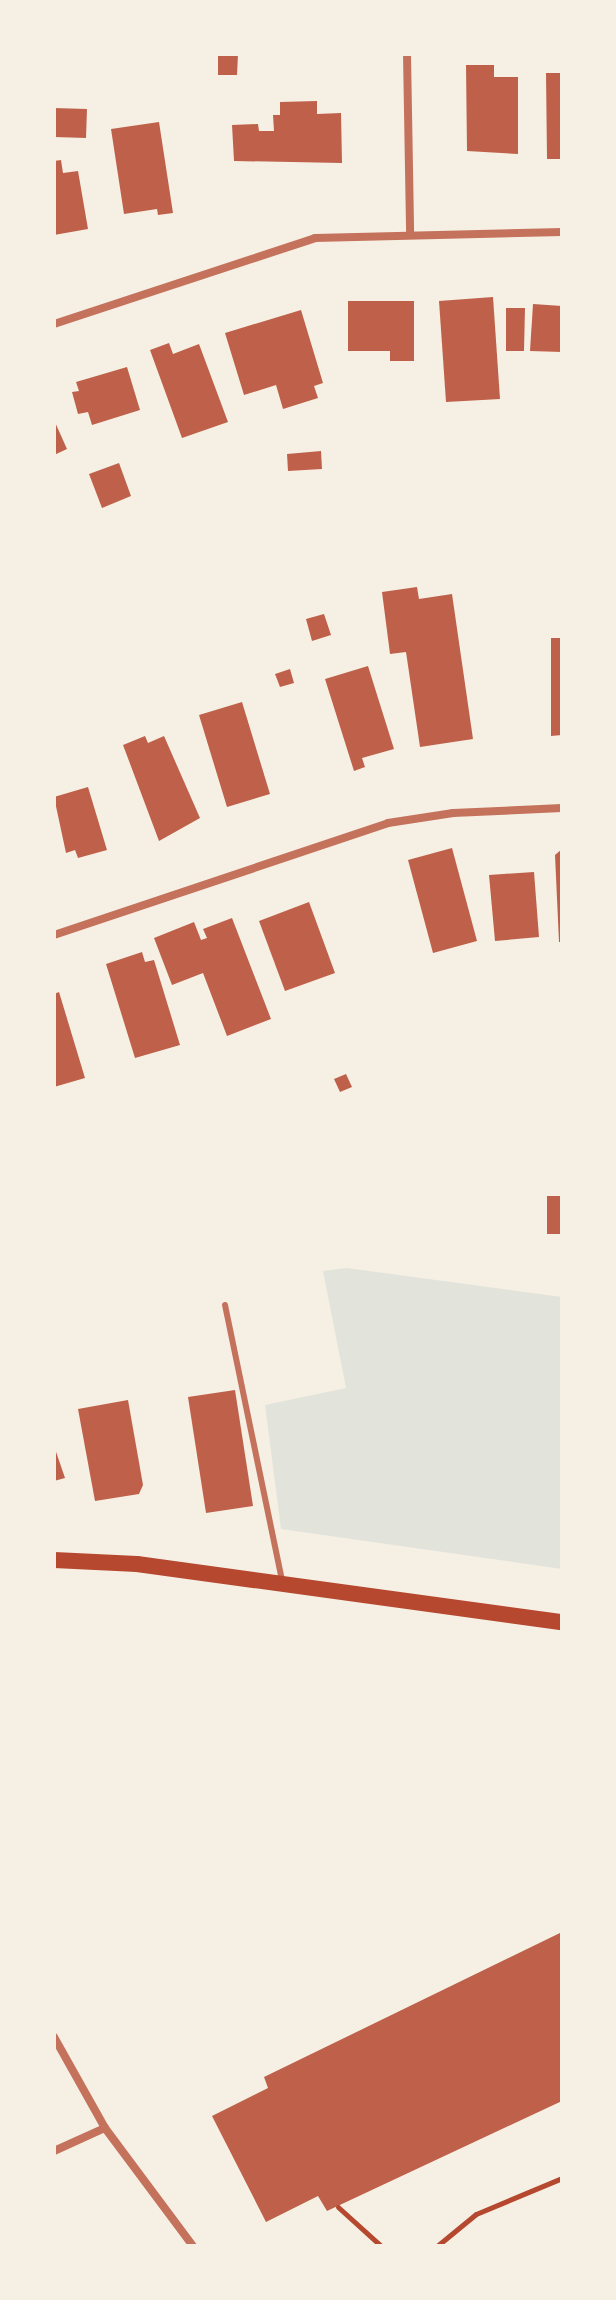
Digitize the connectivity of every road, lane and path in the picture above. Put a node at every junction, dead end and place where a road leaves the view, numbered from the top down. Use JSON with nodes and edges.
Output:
{"nodes":[{"id":1,"x":407,"y":54,"type":"edge"},
{"id":2,"x":562,"y":232,"type":"edge"},
{"id":3,"x":410,"y":233,"type":"junction"},
{"id":4,"x":54,"y":324,"type":"edge"},
{"id":5,"x":562,"y":808,"type":"edge"},
{"id":6,"x":54,"y":935,"type":"edge"},
{"id":7,"x":225,"y":1305,"type":"dead end"},
{"id":8,"x":54,"y":1560,"type":"edge"},
{"id":9,"x":282,"y":1581,"type":"junction"},
{"id":10,"x":562,"y":1622,"type":"edge"},
{"id":11,"x":54,"y":2037,"type":"edge"},
{"id":12,"x":105,"y":2128,"type":"junction"},
{"id":13,"x":54,"y":2151,"type":"edge"},
{"id":14,"x":562,"y":2178,"type":"edge"},
{"id":15,"x":338,"y":2207,"type":"dead end"},
{"id":16,"x":193,"y":2246,"type":"edge"},
{"id":17,"x":381,"y":2246,"type":"edge"},
{"id":18,"x":437,"y":2246,"type":"edge"}],
"edges":[{"from":1,"to":3,"type":"street"},
{"from":2,"to":3,"type":"street"},
{"from":3,"to":4,"type":"street"},
{"from":5,"to":6,"type":"street"},
{"from":7,"to":9,"type":"lane"},
{"from":8,"to":9,"type":"main road"},
{"from":9,"to":10,"type":"main road"},
{"from":11,"to":12,"type":"street"},
{"from":12,"to":13,"type":"street"},
{"from":12,"to":16,"type":"street"},
{"from":14,"to":18,"type":"path"},
{"from":15,"to":17,"type":"path"}]}
